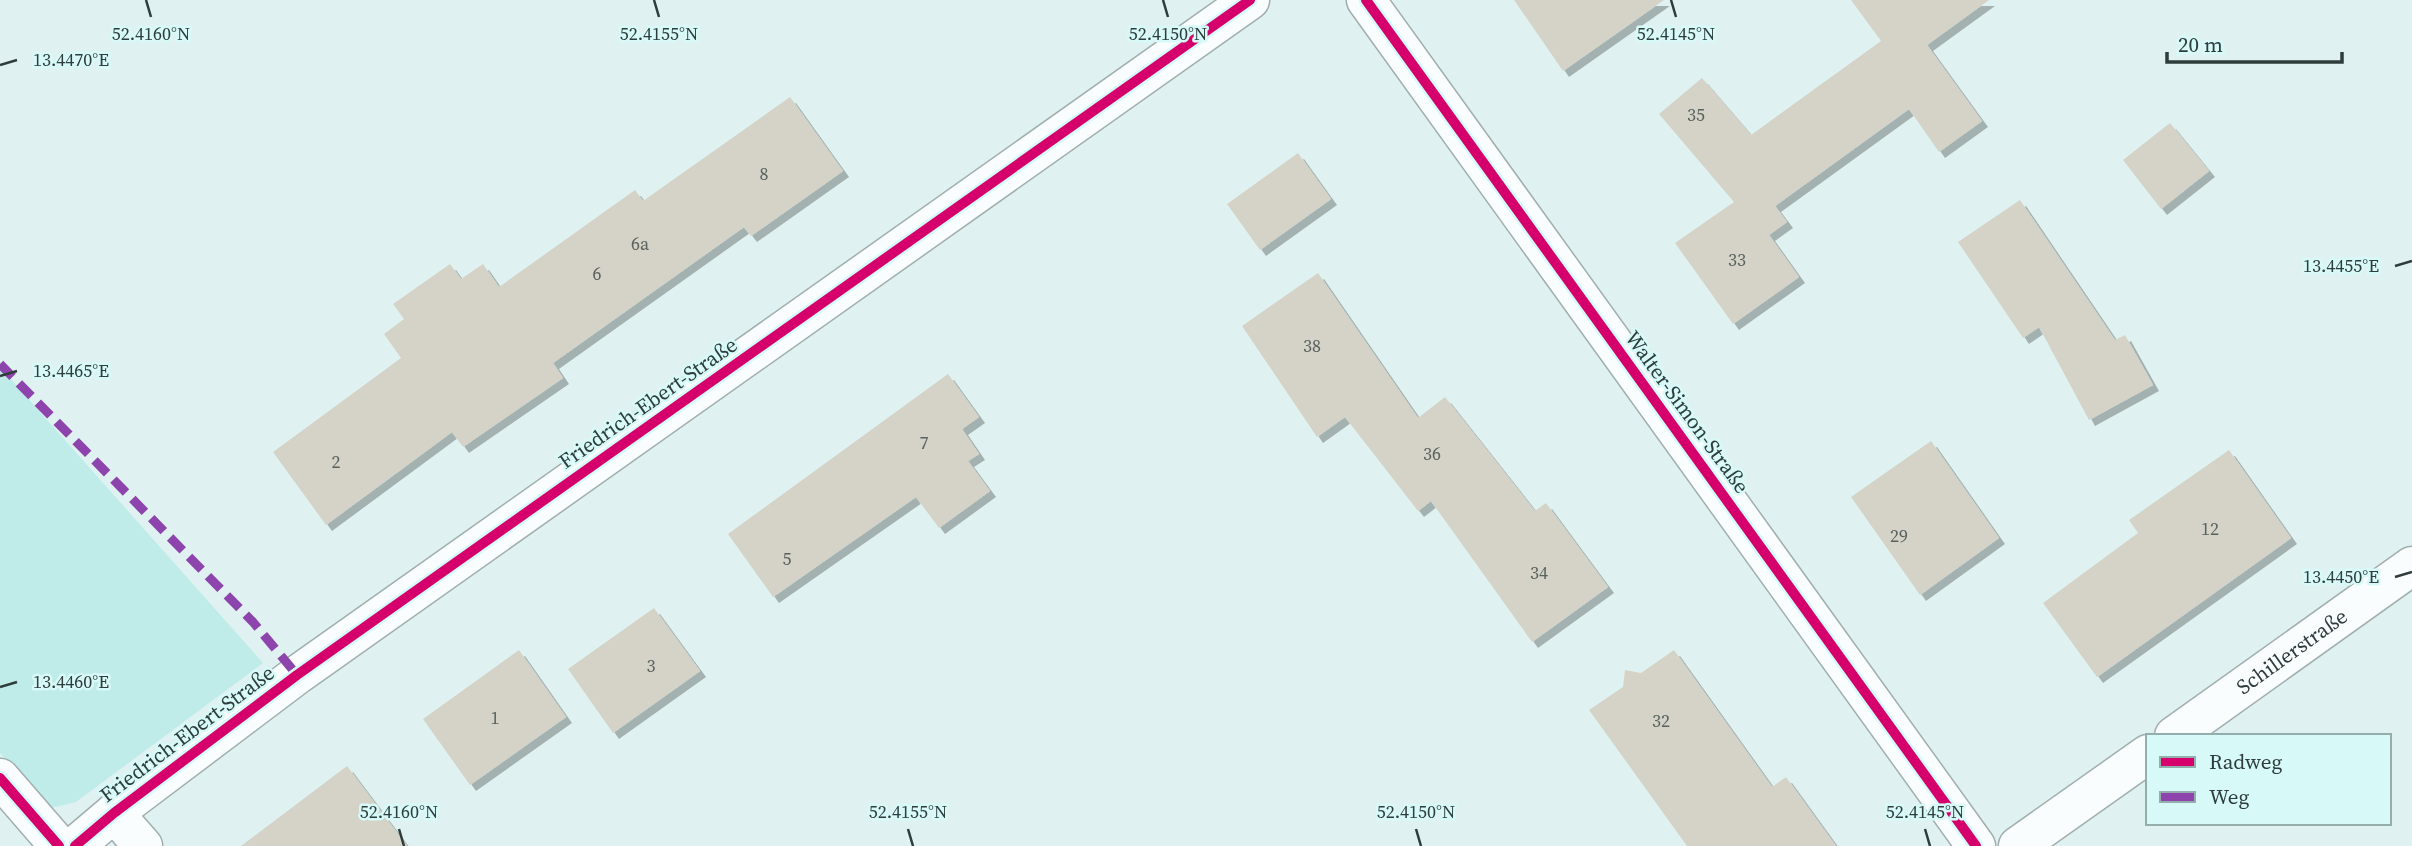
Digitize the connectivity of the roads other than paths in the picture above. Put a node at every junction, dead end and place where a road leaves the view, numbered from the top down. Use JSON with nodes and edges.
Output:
{"nodes":[{"id":1,"x":1250,"y":0,"type":"edge"},
{"id":2,"x":1366,"y":0,"type":"edge"},
{"id":3,"x":2412,"y":566,"type":"edge"},
{"id":4,"x":2177,"y":734,"type":"edge"},
{"id":5,"x":2146,"y":755,"type":"edge"},
{"id":6,"x":0,"y":778,"type":"edge"},
{"id":7,"x":114,"y":813,"type":"junction"},
{"id":8,"x":59,"y":846,"type":"edge"},
{"id":9,"x":75,"y":846,"type":"edge"},
{"id":10,"x":143,"y":846,"type":"edge"},
{"id":11,"x":1976,"y":846,"type":"edge"},
{"id":12,"x":2018,"y":846,"type":"edge"}],
"edges":[{"from":1,"to":7,"type":"street","name":"Friedrich-Ebert-Straße"},
{"from":2,"to":11,"type":"street","name":"Walter-Simon-Straße"},
{"from":3,"to":4,"type":"street","name":"Schillerstraße"},
{"from":5,"to":12,"type":"street"},
{"from":6,"to":8,"type":"street"},
{"from":7,"to":9,"type":"street","name":"Friedrich-Ebert-Straße"},
{"from":7,"to":10,"type":"street"}]}
